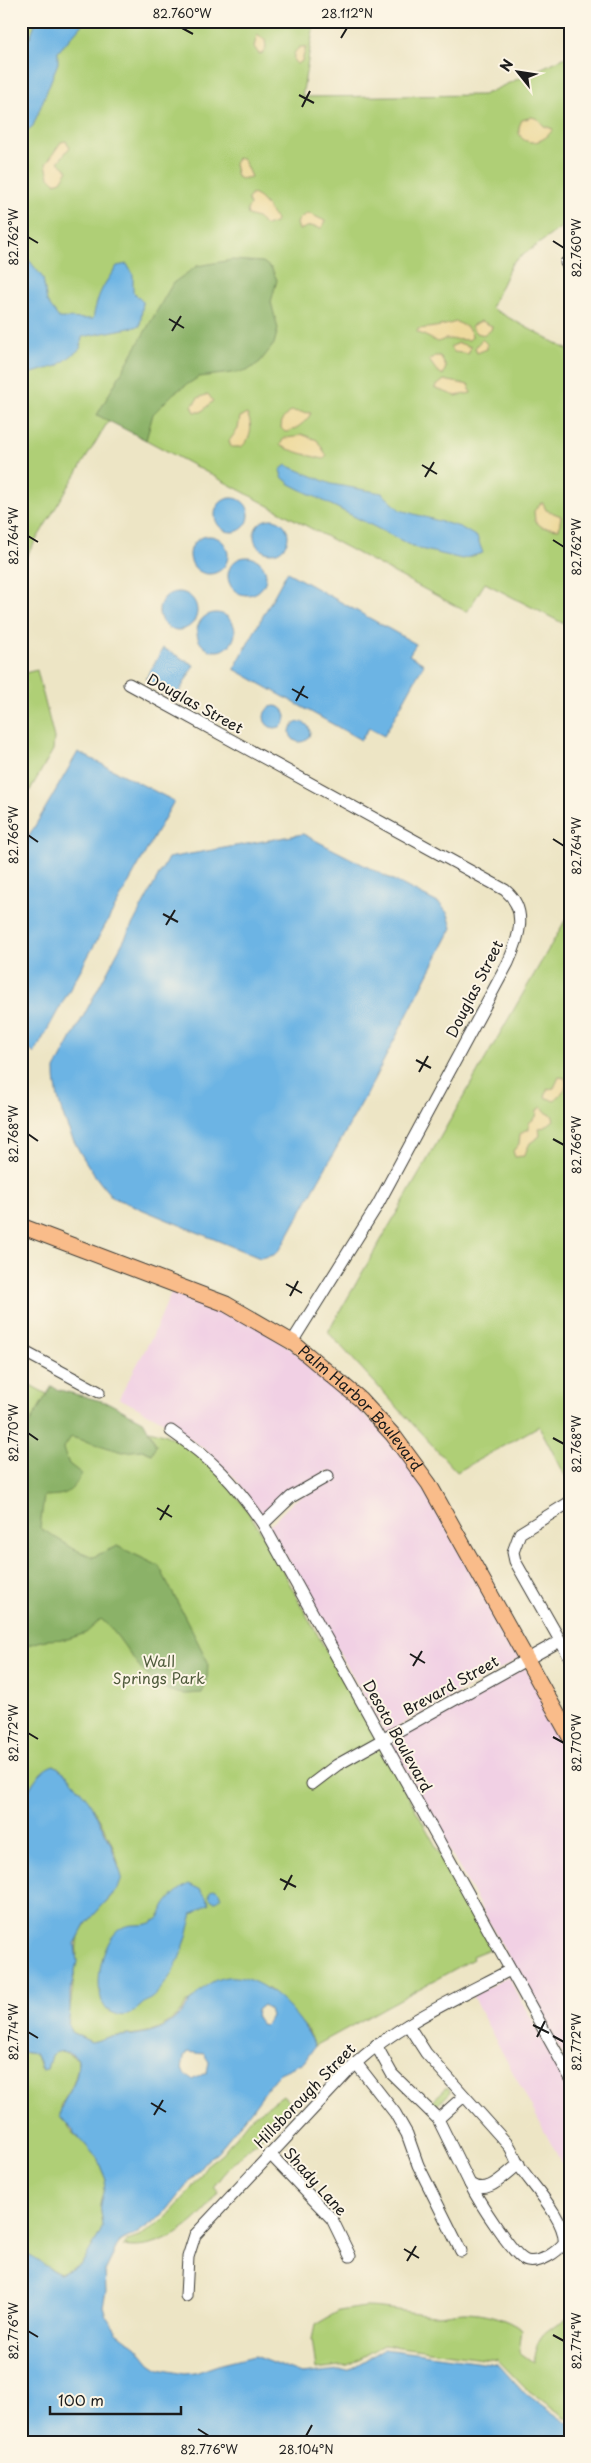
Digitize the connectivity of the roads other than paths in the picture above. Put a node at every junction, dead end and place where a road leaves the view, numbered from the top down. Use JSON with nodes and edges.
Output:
{"nodes":[{"id":1,"x":129,"y":684,"type":"dead end"},
{"id":2,"x":21,"y":1226,"type":"edge"},
{"id":3,"x":292,"y":1342,"type":"junction"},
{"id":4,"x":21,"y":1350,"type":"edge"},
{"id":5,"x":99,"y":1392,"type":"dead end"},
{"id":6,"x":171,"y":1431,"type":"dead end"},
{"id":7,"x":328,"y":1476,"type":"dead end"},
{"id":8,"x":570,"y":1502,"type":"edge"},
{"id":9,"x":262,"y":1524,"type":"junction"},
{"id":10,"x":560,"y":1641,"type":"junction"},
{"id":11,"x":570,"y":1658,"type":"edge"},
{"id":12,"x":527,"y":1660,"type":"junction"},
{"id":13,"x":570,"y":1737,"type":"edge"},
{"id":14,"x":383,"y":1741,"type":"junction"},
{"id":15,"x":312,"y":1784,"type":"dead end"},
{"id":16,"x":510,"y":1970,"type":"junction"},
{"id":17,"x":408,"y":2025,"type":"junction"},
{"id":18,"x":376,"y":2045,"type":"junction"},
{"id":19,"x":356,"y":2063,"type":"junction"},
{"id":20,"x":570,"y":2077,"type":"edge"},
{"id":21,"x":464,"y":2096,"type":"junction"},
{"id":22,"x":438,"y":2119,"type":"junction"},
{"id":23,"x":270,"y":2154,"type":"junction"},
{"id":24,"x":519,"y":2164,"type":"junction"},
{"id":25,"x":470,"y":2184,"type":"junction"},
{"id":26,"x":461,"y":2251,"type":"dead end"},
{"id":27,"x":350,"y":2256,"type":"dead end"},
{"id":28,"x":186,"y":2296,"type":"dead end"}],
"edges":[{"from":1,"to":3,"type":"street","name":"Douglas Street"},
{"from":2,"to":3,"type":"main road","name":"Palm Harbor Boulevard"},
{"from":3,"to":12,"type":"main road","name":"Palm Harbor Boulevard"},
{"from":4,"to":5,"type":"street"},
{"from":6,"to":9,"type":"street","name":"Desoto Boulevard"},
{"from":7,"to":9,"type":"street"},
{"from":8,"to":10,"type":"street"},
{"from":9,"to":14,"type":"street","name":"Desoto Boulevard"},
{"from":10,"to":11,"type":"street"},
{"from":10,"to":12,"type":"street","name":"Brevard Street"},
{"from":12,"to":13,"type":"main road","name":"Palm Harbor Boulevard"},
{"from":12,"to":14,"type":"street","name":"Brevard Street"},
{"from":14,"to":15,"type":"street","name":"Brevard Street"},
{"from":14,"to":16,"type":"street","name":"Desoto Boulevard"},
{"from":16,"to":17,"type":"street","name":"Hillsborough Street"},
{"from":16,"to":20,"type":"street","name":"Desoto Boulevard"},
{"from":17,"to":18,"type":"street","name":"Hillsborough Street"},
{"from":17,"to":21,"type":"street"},
{"from":18,"to":19,"type":"street","name":"Hillsborough Street"},
{"from":18,"to":22,"type":"street"},
{"from":19,"to":23,"type":"street","name":"Hillsborough Street"},
{"from":19,"to":26,"type":"street"},
{"from":21,"to":22,"type":"street"},
{"from":21,"to":24,"type":"street"},
{"from":22,"to":25,"type":"street"},
{"from":23,"to":27,"type":"street","name":"Shady Lane"},
{"from":23,"to":28,"type":"street","name":"Hillsborough Street"},
{"from":24,"to":25,"type":"street"},
{"from":24,"to":25,"type":"street"}]}
